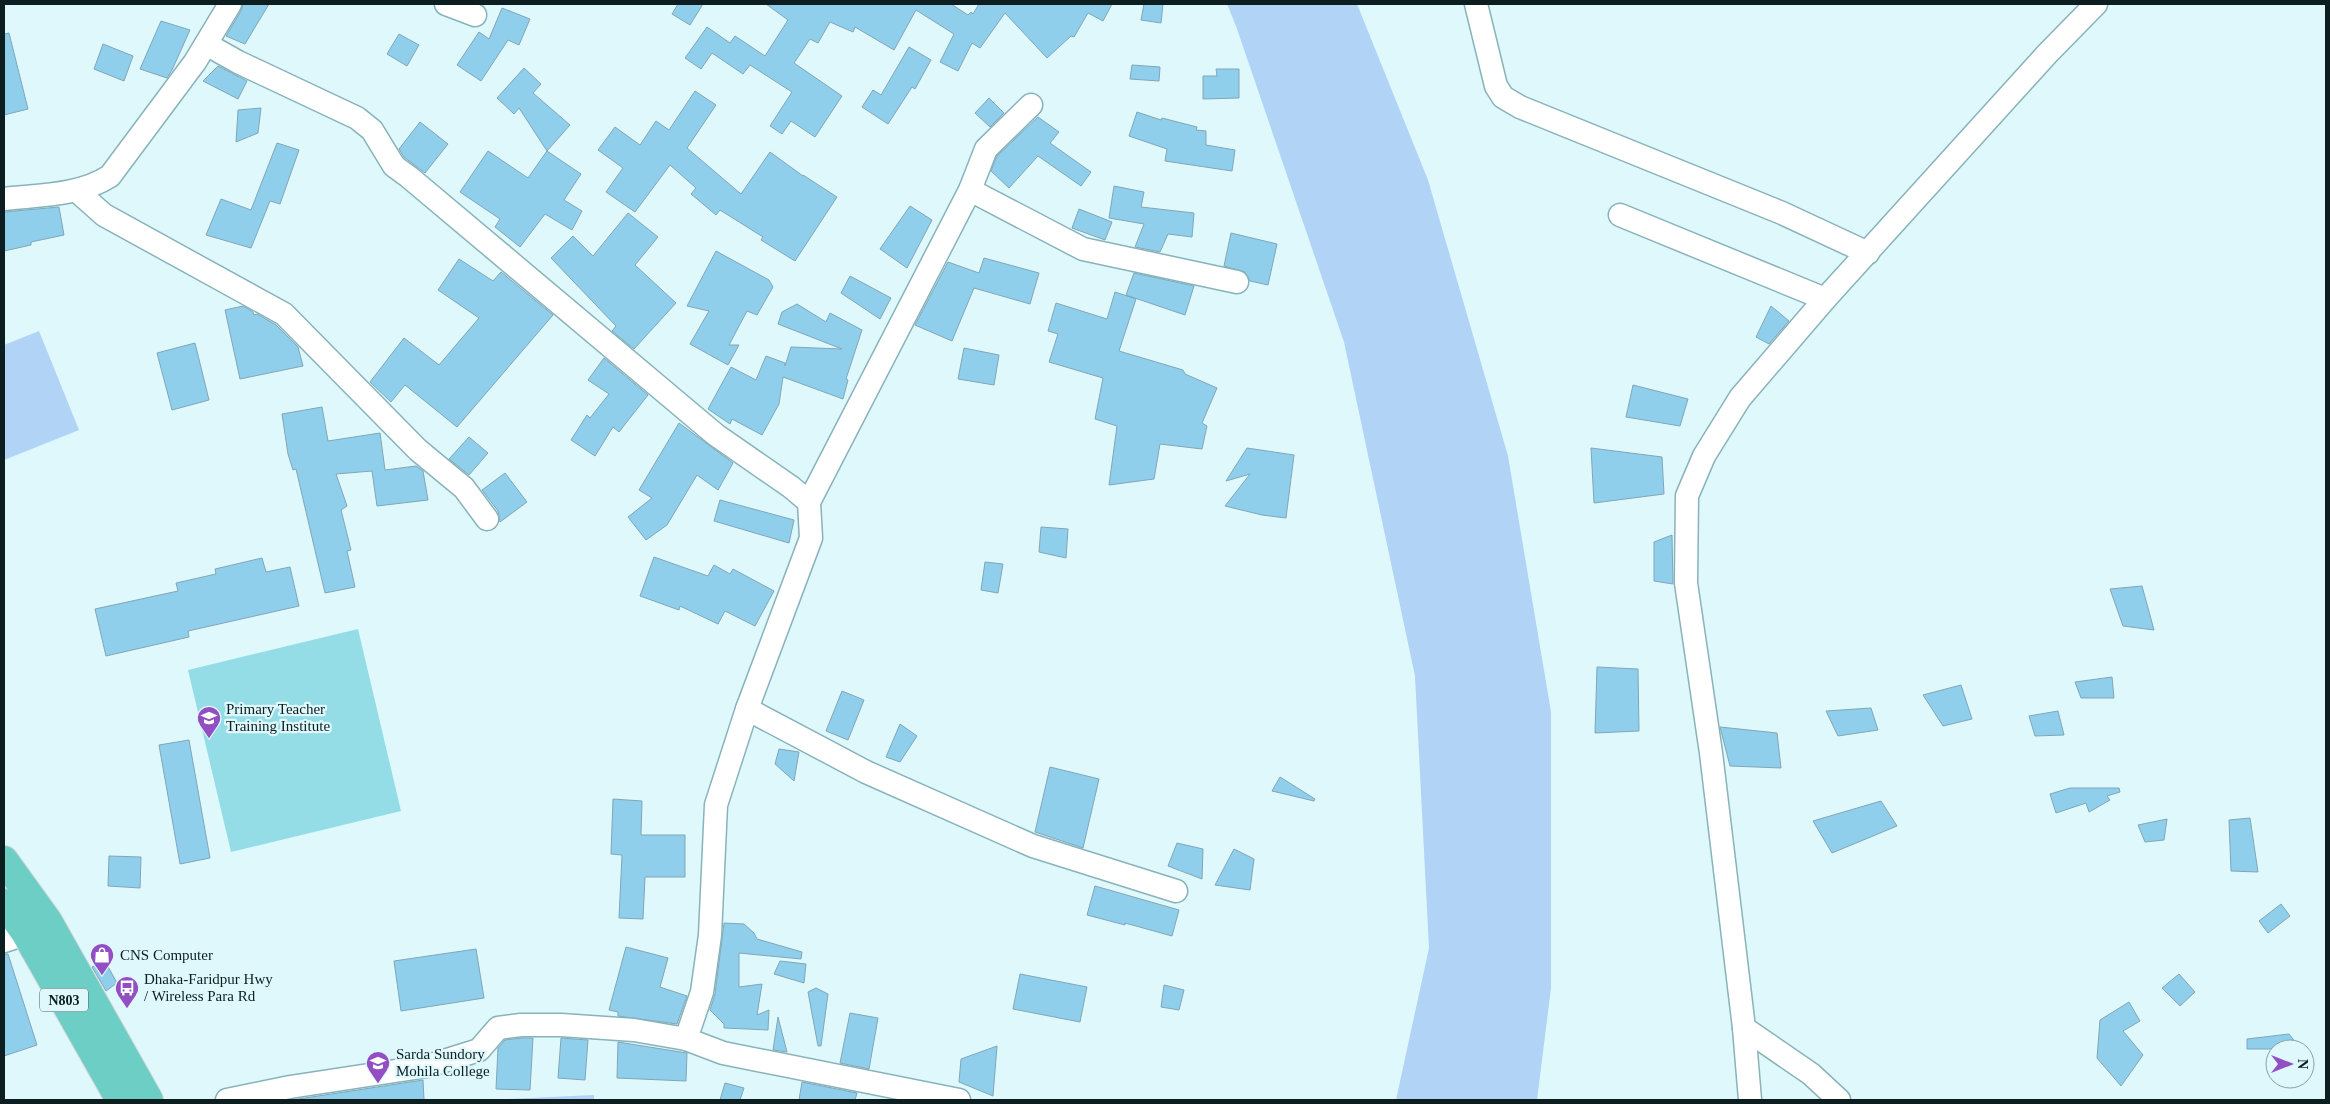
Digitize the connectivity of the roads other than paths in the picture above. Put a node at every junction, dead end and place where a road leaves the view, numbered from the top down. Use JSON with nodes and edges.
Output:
{"nodes":[{"id":1,"x":230,"y":4,"type":"edge"},
{"id":2,"x":446,"y":4,"type":"edge"},
{"id":3,"x":1476,"y":4,"type":"edge"},
{"id":4,"x":2096,"y":4,"type":"edge"},
{"id":5,"x":475,"y":15,"type":"dead end"},
{"id":6,"x":206,"y":44,"type":"junction"},
{"id":7,"x":1031,"y":105,"type":"dead end"},
{"id":8,"x":970,"y":190,"type":"junction"},
{"id":9,"x":77,"y":191,"type":"junction"},
{"id":10,"x":4,"y":199,"type":"edge"},
{"id":11,"x":1620,"y":215,"type":"dead end"},
{"id":12,"x":1868,"y":253,"type":"junction"},
{"id":13,"x":1237,"y":282,"type":"dead end"},
{"id":14,"x":1825,"y":299,"type":"junction"},
{"id":15,"x":809,"y":502,"type":"junction"},
{"id":16,"x":487,"y":519,"type":"dead end"},
{"id":17,"x":747,"y":709,"type":"junction"},
{"id":18,"x":4,"y":860,"type":"edge"},
{"id":19,"x":1176,"y":891,"type":"dead end"},
{"id":20,"x":4,"y":903,"type":"edge"},
{"id":21,"x":26,"y":932,"type":"edge"},
{"id":22,"x":1744,"y":1028,"type":"junction"},
{"id":23,"x":686,"y":1039,"type":"junction"},
{"id":24,"x":120,"y":1100,"type":"edge"},
{"id":25,"x":149,"y":1100,"type":"edge"},
{"id":26,"x":227,"y":1100,"type":"edge"},
{"id":27,"x":959,"y":1100,"type":"edge"},
{"id":28,"x":1750,"y":1100,"type":"edge"},
{"id":29,"x":1839,"y":1100,"type":"edge"}],
"edges":[{"from":1,"to":6,"type":"street"},
{"from":2,"to":5,"type":"street"},
{"from":3,"to":12,"type":"street"},
{"from":4,"to":12,"type":"street"},
{"from":6,"to":9,"type":"street"},
{"from":6,"to":15,"type":"street"},
{"from":7,"to":8,"type":"street"},
{"from":8,"to":13,"type":"street"},
{"from":8,"to":15,"type":"street"},
{"from":9,"to":10,"type":"street"},
{"from":9,"to":16,"type":"street"},
{"from":11,"to":14,"type":"street"},
{"from":12,"to":14,"type":"street"},
{"from":14,"to":22,"type":"street"},
{"from":15,"to":17,"type":"street"},
{"from":17,"to":19,"type":"street"},
{"from":17,"to":23,"type":"street"},
{"from":18,"to":21,"type":"highway","number":"N803"},
{"from":20,"to":21,"type":"highway","number":"N803"},
{"from":21,"to":24,"type":"highway","number":"N803"},
{"from":21,"to":25,"type":"highway","number":"N803"},
{"from":22,"to":28,"type":"street"},
{"from":22,"to":29,"type":"street"},
{"from":23,"to":26,"type":"street"},
{"from":23,"to":27,"type":"street"}]}
